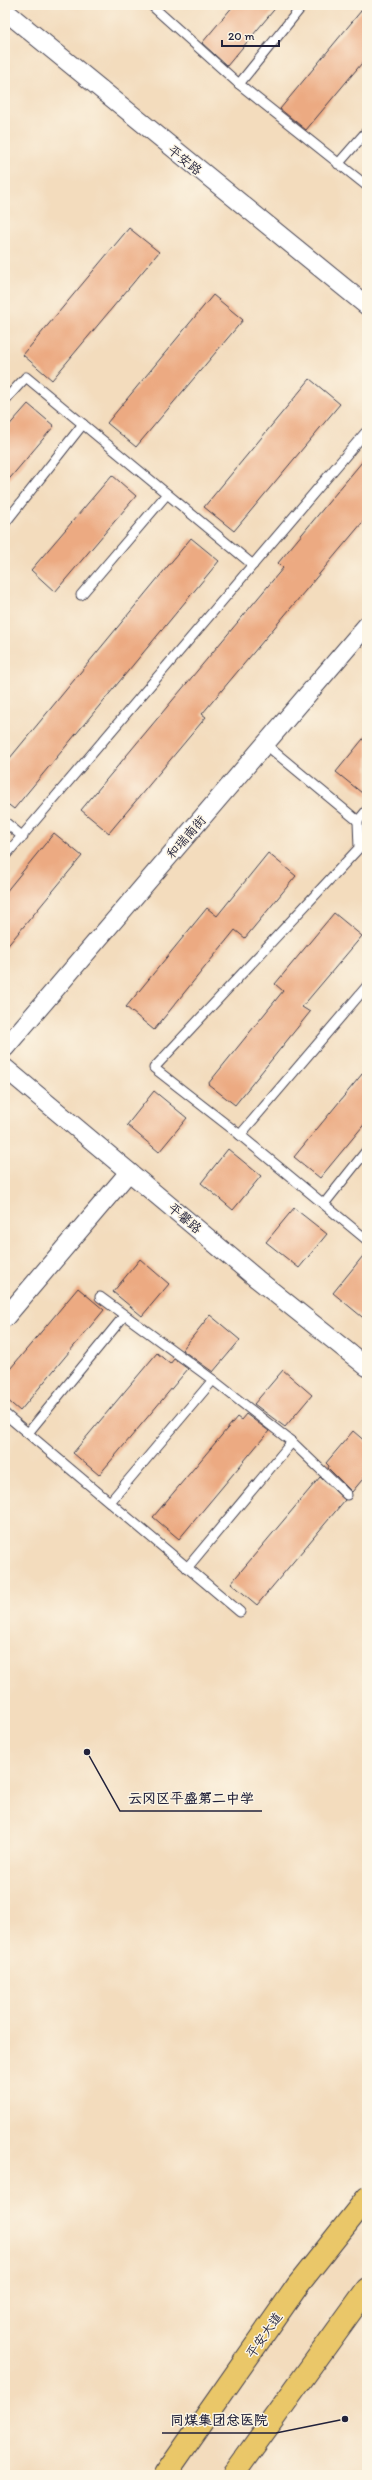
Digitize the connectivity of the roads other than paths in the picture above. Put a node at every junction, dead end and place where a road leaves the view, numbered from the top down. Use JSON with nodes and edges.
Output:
{"nodes":[{"id":1,"x":303,"y":5,"type":"edge"},
{"id":2,"x":156,"y":7,"type":"edge"},
{"id":3,"x":5,"y":11,"type":"edge"},
{"id":4,"x":239,"y":84,"type":"junction"},
{"id":5,"x":367,"y":131,"type":"edge"},
{"id":6,"x":338,"y":164,"type":"junction"},
{"id":7,"x":367,"y":186,"type":"edge"},
{"id":8,"x":367,"y":306,"type":"edge"},
{"id":9,"x":5,"y":400,"type":"edge"},
{"id":10,"x":83,"y":424,"type":"junction"},
{"id":11,"x":364,"y":433,"type":"dead end"},
{"id":12,"x":167,"y":494,"type":"junction"},
{"id":13,"x":5,"y":523,"type":"edge"},
{"id":14,"x":253,"y":565,"type":"junction"},
{"id":15,"x":81,"y":595,"type":"dead end"},
{"id":16,"x":367,"y":625,"type":"edge"},
{"id":17,"x":265,"y":744,"type":"junction"},
{"id":18,"x":367,"y":810,"type":"edge"},
{"id":19,"x":358,"y":821,"type":"junction"},
{"id":20,"x":5,"y":822,"type":"edge"},
{"id":21,"x":23,"y":837,"type":"junction"},
{"id":22,"x":5,"y":856,"type":"edge"},
{"id":23,"x":367,"y":986,"type":"edge"},
{"id":24,"x":5,"y":1048,"type":"edge"},
{"id":25,"x":5,"y":1068,"type":"edge"},
{"id":26,"x":240,"y":1135,"type":"junction"},
{"id":27,"x":367,"y":1150,"type":"edge"},
{"id":28,"x":129,"y":1172,"type":"junction"},
{"id":29,"x":324,"y":1204,"type":"junction"},
{"id":30,"x":367,"y":1240,"type":"edge"},
{"id":31,"x":100,"y":1297,"type":"dead end"},
{"id":32,"x":124,"y":1316,"type":"junction"},
{"id":33,"x":5,"y":1318,"type":"edge"},
{"id":34,"x":367,"y":1367,"type":"edge"},
{"id":35,"x":213,"y":1380,"type":"junction"},
{"id":36,"x":5,"y":1414,"type":"edge"},
{"id":37,"x":28,"y":1433,"type":"junction"},
{"id":38,"x":292,"y":1442,"type":"junction"},
{"id":39,"x":348,"y":1495,"type":"dead end"},
{"id":40,"x":110,"y":1502,"type":"junction"},
{"id":41,"x":187,"y":1568,"type":"junction"},
{"id":42,"x":240,"y":1612,"type":"dead end"},
{"id":43,"x":367,"y":2198,"type":"edge"},
{"id":44,"x":367,"y":2289,"type":"edge"},
{"id":45,"x":165,"y":2475,"type":"edge"},
{"id":46,"x":233,"y":2475,"type":"edge"}],
"edges":[{"from":1,"to":4,"type":"lane"},
{"from":2,"to":4,"type":"lane"},
{"from":3,"to":8,"type":"street","name":"平安路"},
{"from":4,"to":6,"type":"lane"},
{"from":5,"to":6,"type":"lane"},
{"from":6,"to":7,"type":"lane"},
{"from":9,"to":10,"type":"lane"},
{"from":10,"to":12,"type":"lane"},
{"from":10,"to":13,"type":"lane"},
{"from":11,"to":14,"type":"lane"},
{"from":12,"to":14,"type":"lane"},
{"from":12,"to":15,"type":"lane"},
{"from":14,"to":21,"type":"lane"},
{"from":16,"to":17,"type":"street","name":"和瑞南街"},
{"from":17,"to":19,"type":"lane"},
{"from":17,"to":24,"type":"street","name":"和瑞南街"},
{"from":18,"to":19,"type":"lane"},
{"from":19,"to":26,"type":"lane"},
{"from":20,"to":21,"type":"lane"},
{"from":21,"to":22,"type":"lane"},
{"from":23,"to":26,"type":"lane"},
{"from":25,"to":28,"type":"street","name":"平馨路"},
{"from":26,"to":29,"type":"lane"},
{"from":27,"to":29,"type":"lane"},
{"from":28,"to":33,"type":"street"},
{"from":28,"to":34,"type":"street","name":"平馨路"},
{"from":29,"to":30,"type":"lane"},
{"from":31,"to":32,"type":"lane"},
{"from":32,"to":35,"type":"lane"},
{"from":32,"to":37,"type":"lane"},
{"from":35,"to":38,"type":"lane"},
{"from":35,"to":40,"type":"lane"},
{"from":36,"to":37,"type":"lane"},
{"from":37,"to":40,"type":"lane"},
{"from":38,"to":39,"type":"lane"},
{"from":38,"to":41,"type":"lane"},
{"from":40,"to":41,"type":"lane"},
{"from":41,"to":42,"type":"lane"},
{"from":43,"to":45,"type":"main road","name":"平安大道"},
{"from":44,"to":46,"type":"main road"}]}
